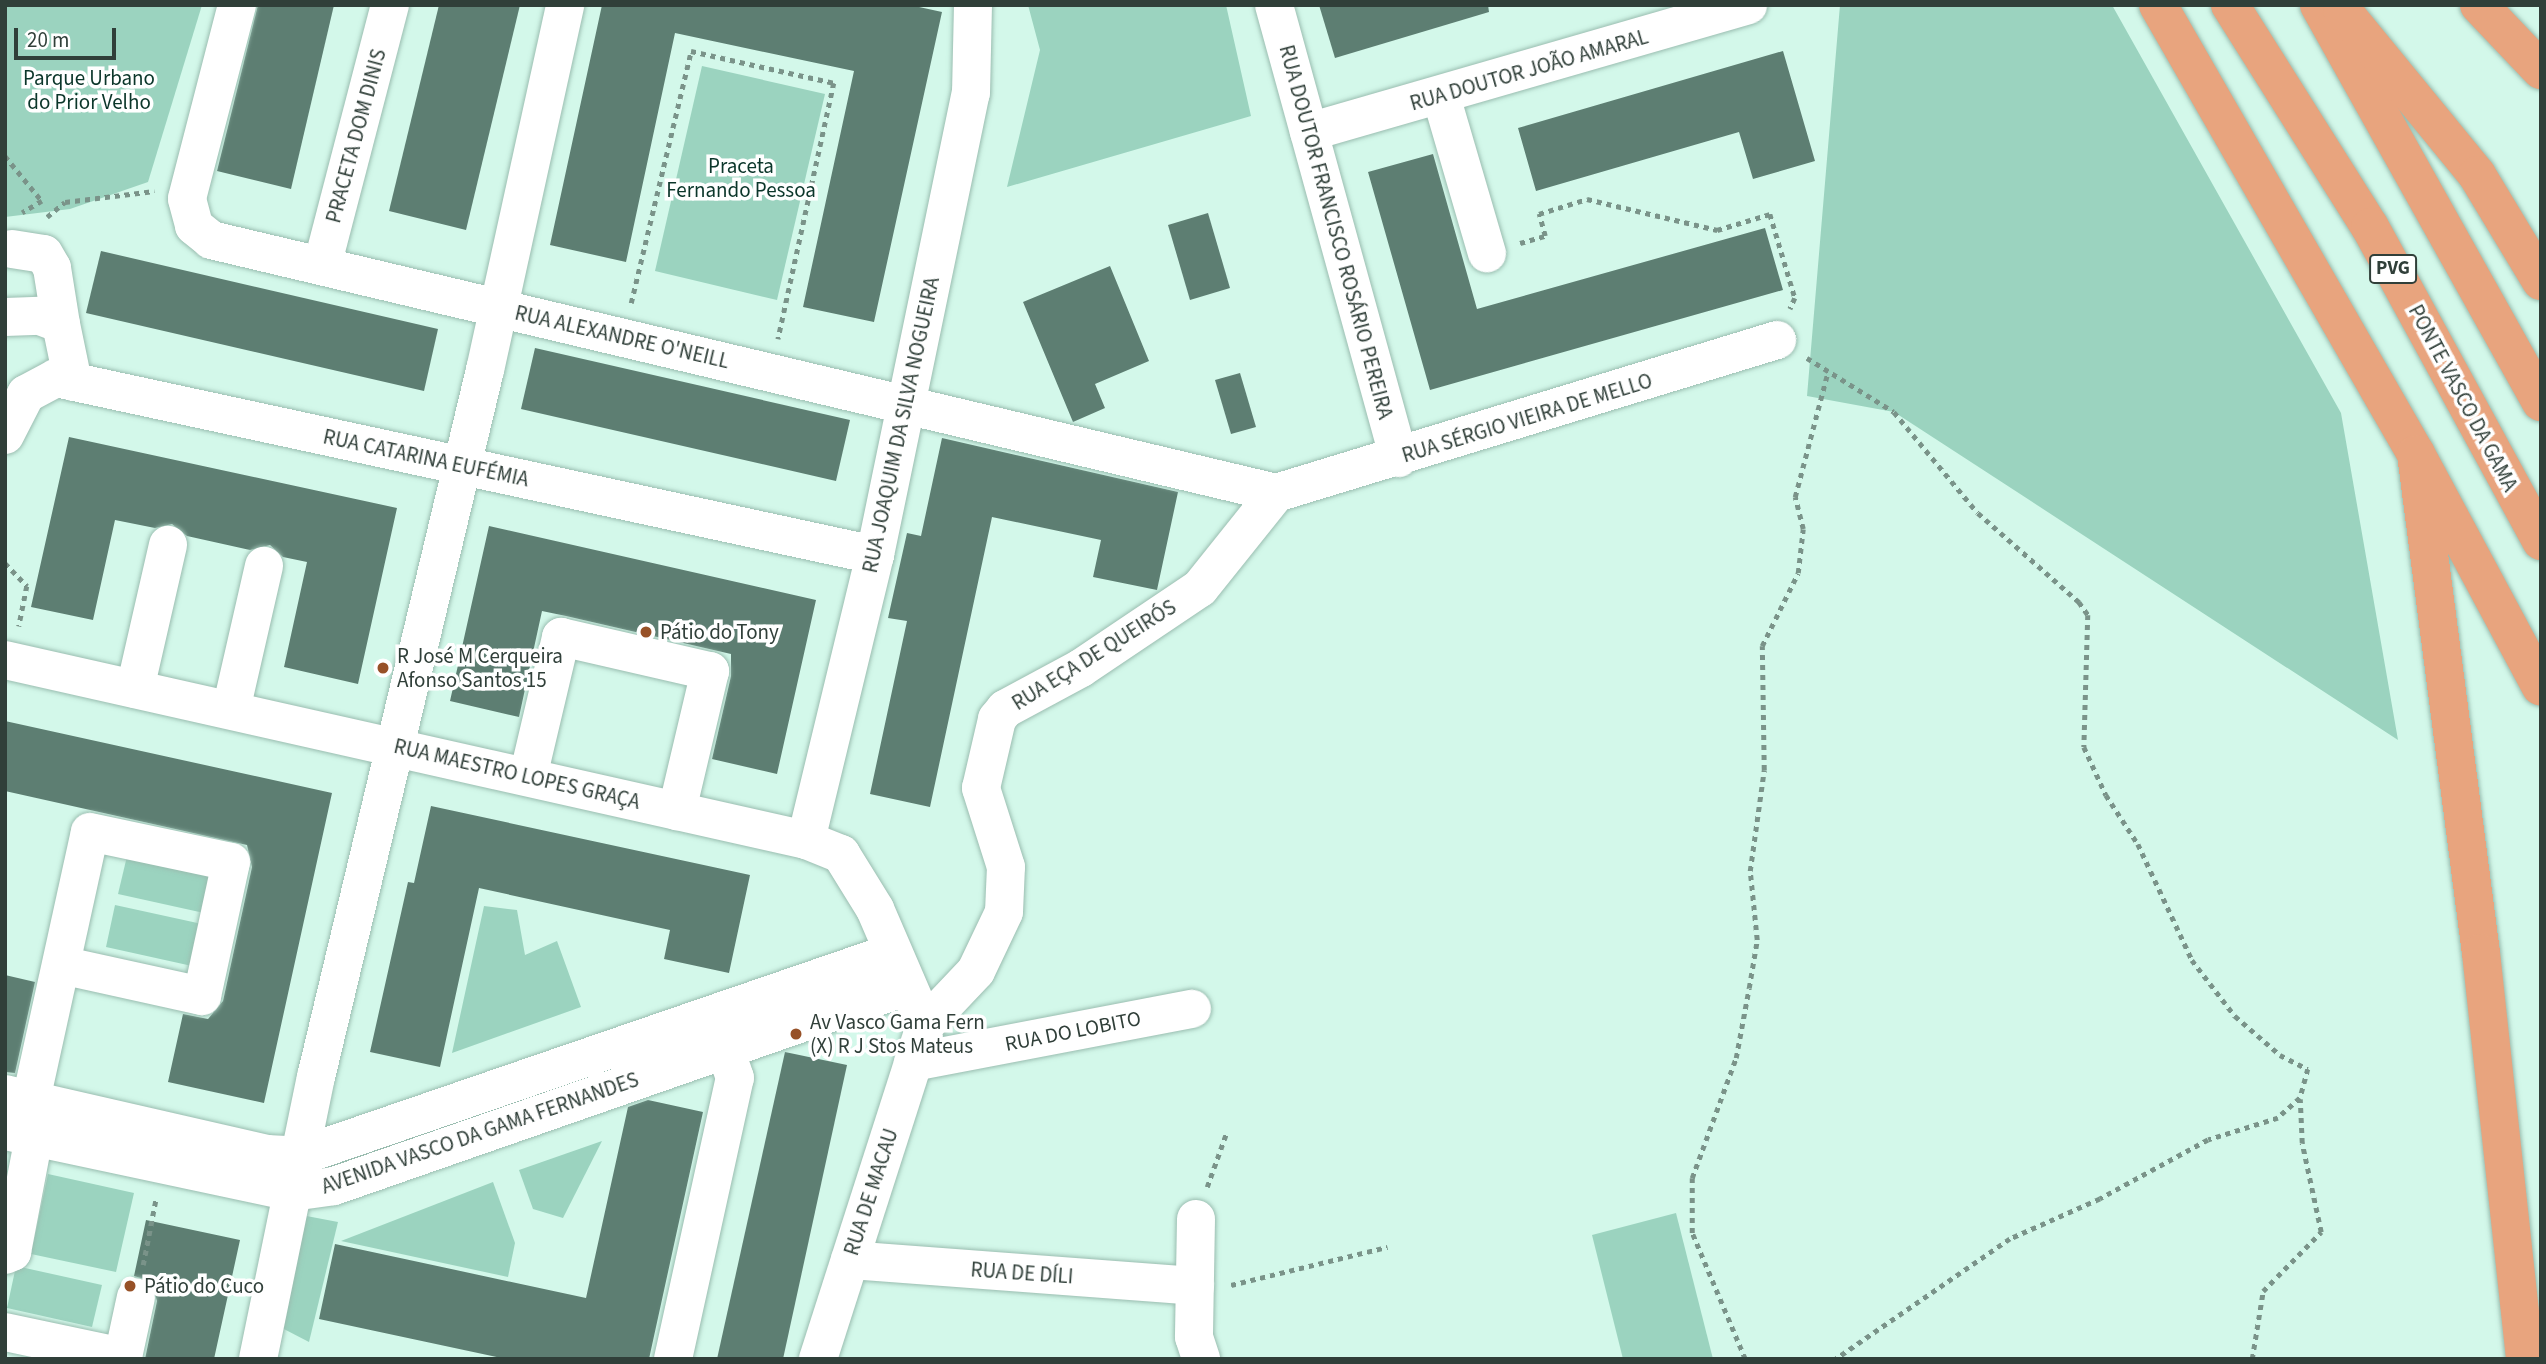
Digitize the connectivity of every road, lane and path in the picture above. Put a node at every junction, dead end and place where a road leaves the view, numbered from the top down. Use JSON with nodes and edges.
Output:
{"nodes":[{"id":1,"x":237,"y":5,"type":"edge"},
{"id":2,"x":390,"y":5,"type":"edge"},
{"id":3,"x":565,"y":5,"type":"edge"},
{"id":4,"x":1274,"y":5,"type":"edge"},
{"id":5,"x":1748,"y":5,"type":"edge"},
{"id":6,"x":2158,"y":5,"type":"edge"},
{"id":7,"x":2230,"y":5,"type":"edge"},
{"id":8,"x":2319,"y":5,"type":"edge"},
{"id":9,"x":2337,"y":5,"type":"edge"},
{"id":10,"x":2479,"y":5,"type":"edge"},
{"id":11,"x":972,"y":6,"type":"edge"},
{"id":12,"x":2541,"y":70,"type":"edge"},
{"id":13,"x":1441,"y":96,"type":"junction"},
{"id":14,"x":1309,"y":132,"type":"junction"},
{"id":15,"x":5,"y":156,"type":"edge"},
{"id":16,"x":189,"y":187,"type":"junction"},
{"id":17,"x":23,"y":241,"type":"junction"},
{"id":18,"x":1487,"y":253,"type":"joint"},
{"id":19,"x":322,"y":266,"type":"junction"},
{"id":20,"x":2541,"y":281,"type":"edge"},
{"id":21,"x":498,"y":308,"type":"junction"},
{"id":22,"x":5,"y":317,"type":"edge"},
{"id":23,"x":61,"y":324,"type":"junction"},
{"id":24,"x":623,"y":338,"type":"junction"},
{"id":25,"x":1777,"y":340,"type":"junction"},
{"id":26,"x":1828,"y":371,"type":"junction"},
{"id":27,"x":771,"y":372,"type":"junction"},
{"id":28,"x":74,"y":382,"type":"junction"},
{"id":29,"x":2541,"y":402,"type":"edge"},
{"id":30,"x":907,"y":404,"type":"junction"},
{"id":31,"x":5,"y":435,"type":"edge"},
{"id":32,"x":2416,"y":454,"type":"junction"},
{"id":33,"x":1399,"y":458,"type":"junction"},
{"id":34,"x":461,"y":466,"type":"junction"},
{"id":35,"x":1276,"y":493,"type":"junction"},
{"id":36,"x":2541,"y":541,"type":"edge"},
{"id":37,"x":168,"y":545,"type":"dead end"},
{"id":38,"x":875,"y":555,"type":"junction"},
{"id":39,"x":5,"y":563,"type":"edge"},
{"id":40,"x":264,"y":566,"type":"dead end"},
{"id":41,"x":27,"y":586,"type":"dead end"},
{"id":42,"x":5,"y":660,"type":"edge"},
{"id":43,"x":2541,"y":687,"type":"edge"},
{"id":44,"x":135,"y":689,"type":"junction"},
{"id":45,"x":231,"y":710,"type":"junction"},
{"id":46,"x":395,"y":746,"type":"junction"},
{"id":47,"x":528,"y":777,"type":"junction"},
{"id":48,"x":677,"y":811,"type":"junction"},
{"id":49,"x":806,"y":840,"type":"junction"},
{"id":50,"x":61,"y":965,"type":"junction"},
{"id":51,"x":898,"y":970,"type":"junction"},
{"id":52,"x":1192,"y":1009,"type":"dead end"},
{"id":53,"x":925,"y":1025,"type":"junction"},
{"id":54,"x":725,"y":1049,"type":"junction"},
{"id":55,"x":913,"y":1062,"type":"junction"},
{"id":56,"x":18,"y":1097,"type":"edge"},
{"id":57,"x":2300,"y":1098,"type":"junction"},
{"id":58,"x":1227,"y":1132,"type":"dead end"},
{"id":59,"x":20,"y":1134,"type":"edge"},
{"id":60,"x":163,"y":1165,"type":"junction"},
{"id":61,"x":296,"y":1174,"type":"junction"},
{"id":62,"x":1196,"y":1219,"type":"joint"},
{"id":63,"x":1387,"y":1247,"type":"dead end"},
{"id":64,"x":5,"y":1255,"type":"edge"},
{"id":65,"x":850,"y":1260,"type":"junction"},
{"id":66,"x":1195,"y":1286,"type":"junction"},
{"id":67,"x":136,"y":1297,"type":"joint"},
{"id":68,"x":5,"y":1332,"type":"edge"},
{"id":69,"x":266,"y":1357,"type":"edge"},
{"id":70,"x":673,"y":1359,"type":"edge"},
{"id":71,"x":818,"y":1359,"type":"edge"},
{"id":72,"x":1201,"y":1359,"type":"edge"},
{"id":73,"x":1745,"y":1359,"type":"edge"},
{"id":74,"x":1836,"y":1359,"type":"edge"},
{"id":75,"x":2252,"y":1359,"type":"edge"},
{"id":76,"x":2525,"y":1359,"type":"edge"}],
"edges":[{"from":1,"to":16,"type":"street","name":"RUA ALEXANDRE O'NEILL"},
{"from":2,"to":19,"type":"street","name":"PRACETA DOM DINIS"},
{"from":3,"to":21,"type":"street"},
{"from":4,"to":14,"type":"street","name":"RUA DOUTOR FRANCISCO ROSÁRIO PEREIRA"},
{"from":5,"to":13,"type":"street","name":"RUA DOUTOR JOÃO AMARAL"},
{"from":6,"to":32,"type":"highway"},
{"from":7,"to":36,"type":"highway","name":"PONTE VASCO DA GAMA","number":"PVG"},
{"from":8,"to":29,"type":"highway"},
{"from":9,"to":20,"type":"highway"},
{"from":10,"to":12,"type":"highway"},
{"from":11,"to":30,"type":"street","name":"RUA JOAQUIM DA SILVA NOGUEIRA"},
{"from":13,"to":14,"type":"street","name":"RUA DOUTOR JOÃO AMARAL"},
{"from":13,"to":18,"type":"street"},
{"from":14,"to":33,"type":"street","name":"RUA DOUTOR FRANCISCO ROSÁRIO PEREIRA"},
{"from":15,"to":17,"type":"path"},
{"from":16,"to":17,"type":"path"},
{"from":16,"to":19,"type":"street","name":"RUA ALEXANDRE O'NEILL"},
{"from":17,"to":23,"type":"street"},
{"from":18,"to":25,"type":"path"},
{"from":19,"to":21,"type":"street","name":"RUA ALEXANDRE O'NEILL"},
{"from":21,"to":24,"type":"street","name":"RUA ALEXANDRE O'NEILL"},
{"from":21,"to":34,"type":"street"},
{"from":22,"to":23,"type":"street"},
{"from":23,"to":28,"type":"street"},
{"from":24,"to":27,"type":"street","name":"RUA ALEXANDRE O'NEILL"},
{"from":24,"to":27,"type":"path"},
{"from":25,"to":26,"type":"path"},
{"from":25,"to":33,"type":"street","name":"RUA SÉRGIO VIEIRA DE MELLO"},
{"from":26,"to":57,"type":"path"},
{"from":26,"to":73,"type":"path"},
{"from":27,"to":30,"type":"street","name":"RUA ALEXANDRE O'NEILL"},
{"from":28,"to":31,"type":"street","name":"RUA CATARINA EUFÉMIA"},
{"from":28,"to":34,"type":"street","name":"RUA CATARINA EUFÉMIA"},
{"from":30,"to":35,"type":"street","name":"RUA ALEXANDRE O'NEILL"},
{"from":30,"to":38,"type":"street","name":"RUA JOAQUIM DA SILVA NOGUEIRA"},
{"from":32,"to":43,"type":"highway"},
{"from":32,"to":76,"type":"highway"},
{"from":33,"to":35,"type":"street","name":"RUA SÉRGIO VIEIRA DE MELLO"},
{"from":34,"to":38,"type":"street","name":"RUA CATARINA EUFÉMIA"},
{"from":34,"to":46,"type":"street"},
{"from":35,"to":53,"type":"street","name":"RUA EÇA DE QUEIRÓS"},
{"from":37,"to":44,"type":"street"},
{"from":38,"to":49,"type":"street","name":"RUA JOAQUIM DA SILVA NOGUEIRA"},
{"from":39,"to":41,"type":"path"},
{"from":40,"to":45,"type":"street"},
{"from":42,"to":44,"type":"street","name":"RUA MAESTRO LOPES GRAÇA"},
{"from":44,"to":45,"type":"street","name":"RUA MAESTRO LOPES GRAÇA"},
{"from":45,"to":46,"type":"street","name":"RUA MAESTRO LOPES GRAÇA"},
{"from":46,"to":47,"type":"street","name":"RUA MAESTRO LOPES GRAÇA"},
{"from":46,"to":61,"type":"street"},
{"from":47,"to":48,"type":"street","name":"RUA MAESTRO LOPES GRAÇA"},
{"from":47,"to":48,"type":"street"},
{"from":48,"to":49,"type":"street","name":"RUA MAESTRO LOPES GRAÇA"},
{"from":49,"to":51,"type":"street","name":"RUA MAESTRO LOPES GRAÇA"},
{"from":50,"to":50,"type":"street"},
{"from":50,"to":56,"type":"street"},
{"from":51,"to":53,"type":"street","name":"RUA MAESTRO LOPES GRAÇA"},
{"from":51,"to":54,"type":"street","name":"AVENIDA VASCO DA GAMA FERNANDES"},
{"from":51,"to":61,"type":"street","name":"AVENIDA VASCO DA GAMA FERNANDES"},
{"from":52,"to":55,"type":"street","name":"RUA DO LOBITO"},
{"from":53,"to":55,"type":"street","name":"RUA DE MACAU"},
{"from":54,"to":61,"type":"street","name":"AVENIDA VASCO DA GAMA FERNANDES"},
{"from":54,"to":70,"type":"street"},
{"from":55,"to":65,"type":"street","name":"RUA DE MACAU"},
{"from":56,"to":61,"type":"street","name":"AVENIDA VASCO DA GAMA FERNANDES"},
{"from":57,"to":74,"type":"path"},
{"from":57,"to":75,"type":"path"},
{"from":58,"to":62,"type":"path"},
{"from":59,"to":60,"type":"street","name":"AVENIDA VASCO DA GAMA FERNANDES"},
{"from":59,"to":64,"type":"street"},
{"from":60,"to":61,"type":"street","name":"AVENIDA VASCO DA GAMA FERNANDES"},
{"from":60,"to":67,"type":"path"},
{"from":61,"to":69,"type":"street"},
{"from":62,"to":66,"type":"street"},
{"from":63,"to":66,"type":"path"},
{"from":65,"to":66,"type":"street","name":"RUA DE DÍLI"},
{"from":65,"to":71,"type":"street","name":"RUA DE MACAU"},
{"from":66,"to":72,"type":"street"},
{"from":67,"to":68,"type":"street"}]}
